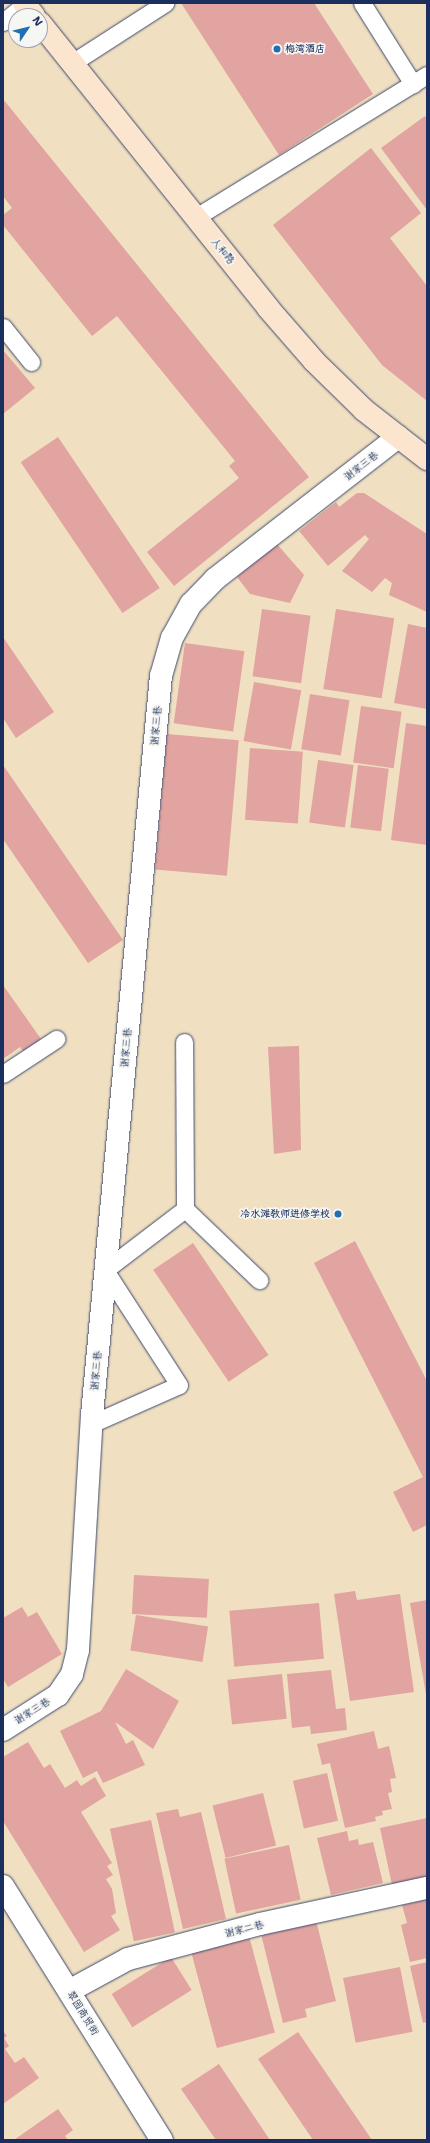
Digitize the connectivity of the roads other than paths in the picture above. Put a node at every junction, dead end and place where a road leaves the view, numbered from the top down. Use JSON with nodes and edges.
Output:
{"nodes":[{"id":1,"x":165,"y":3,"type":"edge"},
{"id":2,"x":362,"y":3,"type":"edge"},
{"id":3,"x":48,"y":33,"type":"edge"},
{"id":4,"x":72,"y":63,"type":"junction"},
{"id":5,"x":427,"y":75,"type":"edge"},
{"id":6,"x":412,"y":84,"type":"junction"},
{"id":7,"x":196,"y":217,"type":"junction"},
{"id":8,"x":3,"y":327,"type":"edge"},
{"id":9,"x":31,"y":362,"type":"dead end"},
{"id":10,"x":398,"y":437,"type":"junction"},
{"id":11,"x":427,"y":459,"type":"edge"},
{"id":12,"x":56,"y":1039,"type":"dead end"},
{"id":13,"x":184,"y":1042,"type":"dead end"},
{"id":14,"x":3,"y":1074,"type":"edge"},
{"id":15,"x":185,"y":1209,"type":"junction"},
{"id":16,"x":106,"y":1270,"type":"junction"},
{"id":17,"x":259,"y":1280,"type":"dead end"},
{"id":18,"x":91,"y":1424,"type":"junction"},
{"id":19,"x":3,"y":1730,"type":"edge"},
{"id":20,"x":3,"y":1886,"type":"edge"},
{"id":21,"x":427,"y":1888,"type":"edge"},
{"id":22,"x":69,"y":1991,"type":"junction"},
{"id":23,"x":162,"y":2140,"type":"edge"}],
"edges":[{"from":1,"to":4,"type":"lane"},
{"from":2,"to":6,"type":"lane"},
{"from":3,"to":4,"type":"main road","name":"人和路"},
{"from":4,"to":7,"type":"main road","name":"人和路"},
{"from":5,"to":6,"type":"lane"},
{"from":6,"to":7,"type":"lane"},
{"from":7,"to":10,"type":"main road","name":"人和路"},
{"from":8,"to":9,"type":"lane"},
{"from":10,"to":11,"type":"main road","name":"人和路"},
{"from":10,"to":16,"type":"street","name":"谢家三巷"},
{"from":12,"to":14,"type":"lane"},
{"from":13,"to":15,"type":"lane"},
{"from":15,"to":16,"type":"lane"},
{"from":15,"to":17,"type":"lane"},
{"from":16,"to":18,"type":"street","name":"谢家三巷"},
{"from":16,"to":18,"type":"lane"},
{"from":18,"to":19,"type":"street","name":"谢家三巷"},
{"from":20,"to":22,"type":"street","name":"翠园商贸街"},
{"from":21,"to":22,"type":"street","name":"谢家二巷"},
{"from":22,"to":23,"type":"street","name":"翠园商贸街"}]}
